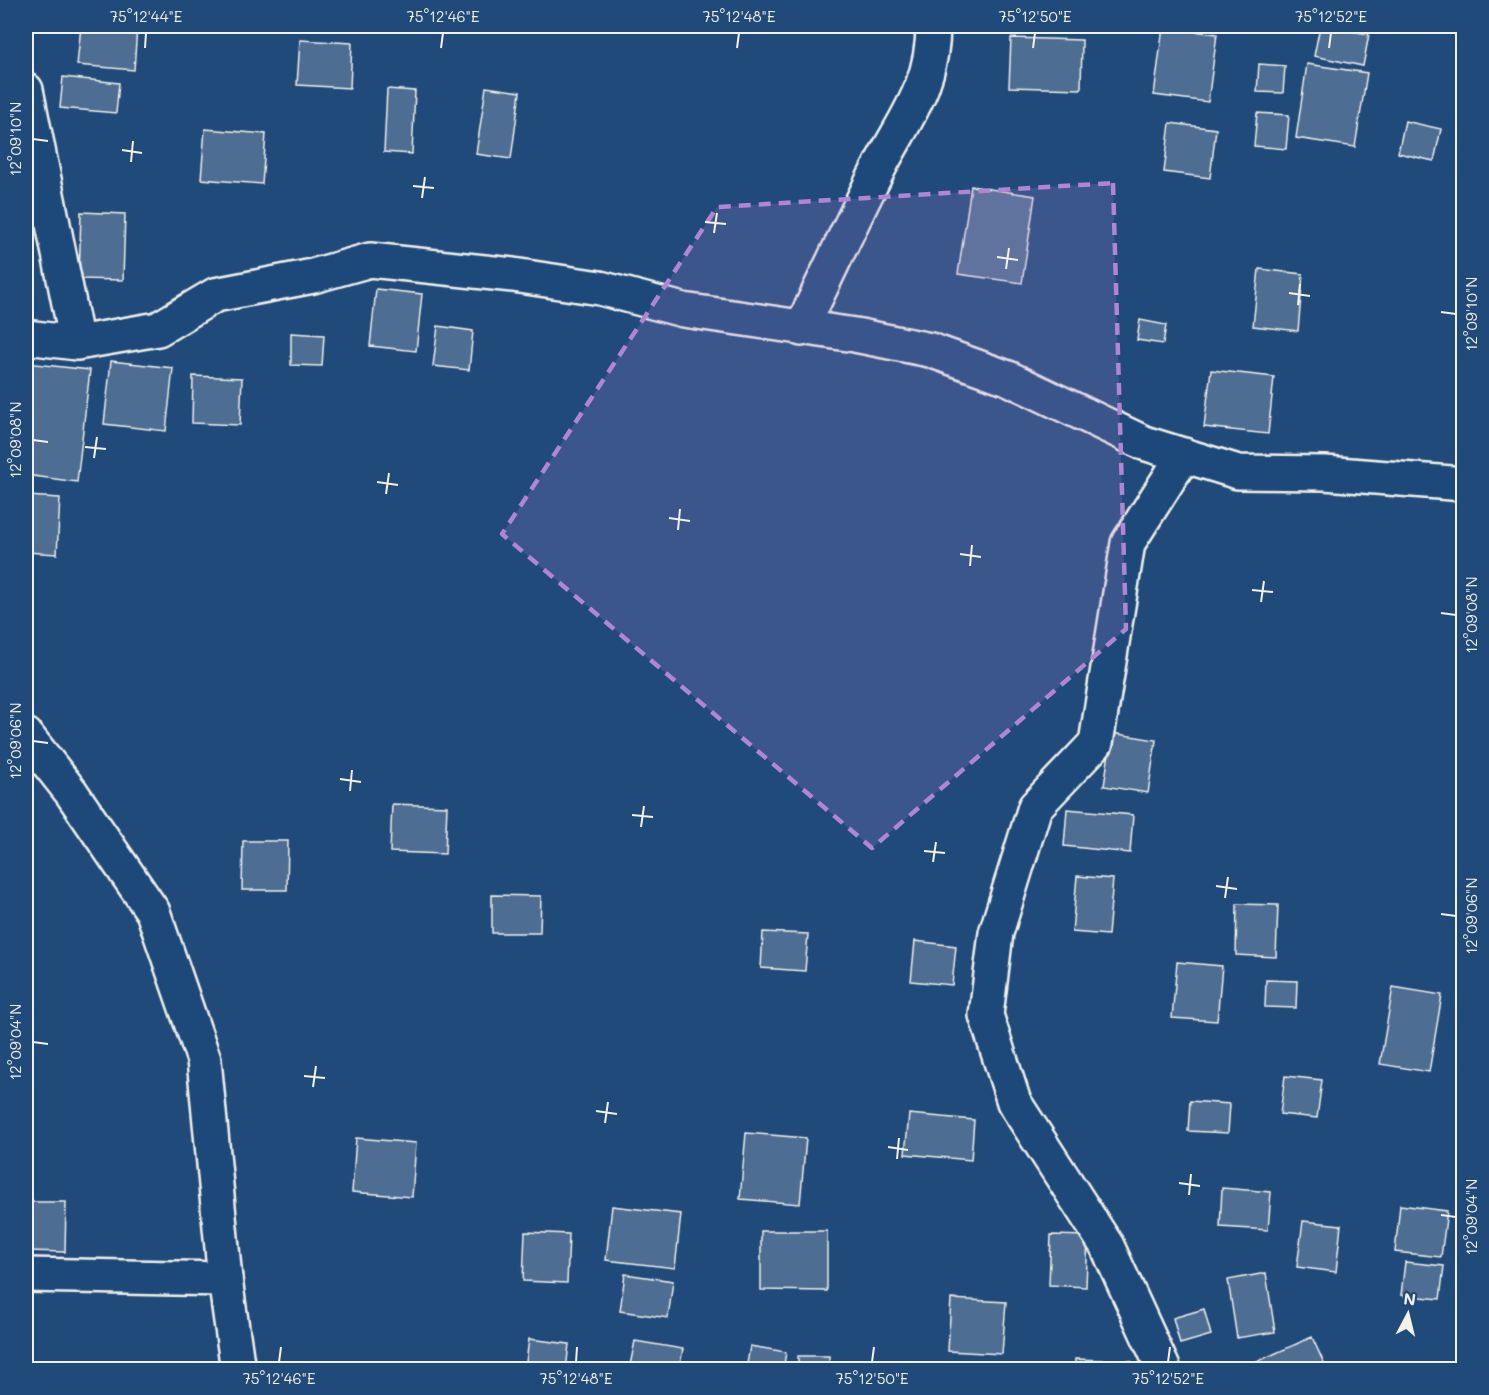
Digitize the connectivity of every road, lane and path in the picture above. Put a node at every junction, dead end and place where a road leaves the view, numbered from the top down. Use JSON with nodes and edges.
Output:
{"nodes":[{"id":1,"x":933,"y":26,"type":"edge"},
{"id":2,"x":26,"y":90,"type":"edge"},
{"id":3,"x":801,"y":329,"type":"junction"},
{"id":4,"x":26,"y":337,"type":"edge"},
{"id":5,"x":77,"y":343,"type":"junction"},
{"id":6,"x":1184,"y":455,"type":"junction"},
{"id":7,"x":1464,"y":483,"type":"edge"},
{"id":8,"x":26,"y":735,"type":"edge"},
{"id":9,"x":26,"y":1275,"type":"edge"},
{"id":10,"x":225,"y":1279,"type":"junction"},
{"id":11,"x":238,"y":1370,"type":"edge"},
{"id":12,"x":1164,"y":1370,"type":"edge"}],
"edges":[{"from":1,"to":3,"type":"main road"},
{"from":2,"to":5,"type":"main road"},
{"from":3,"to":5,"type":"main road"},
{"from":3,"to":6,"type":"main road"},
{"from":4,"to":5,"type":"main road"},
{"from":6,"to":7,"type":"main road"},
{"from":6,"to":12,"type":"main road"},
{"from":8,"to":10,"type":"main road"},
{"from":9,"to":10,"type":"main road"},
{"from":10,"to":11,"type":"main road"}]}
